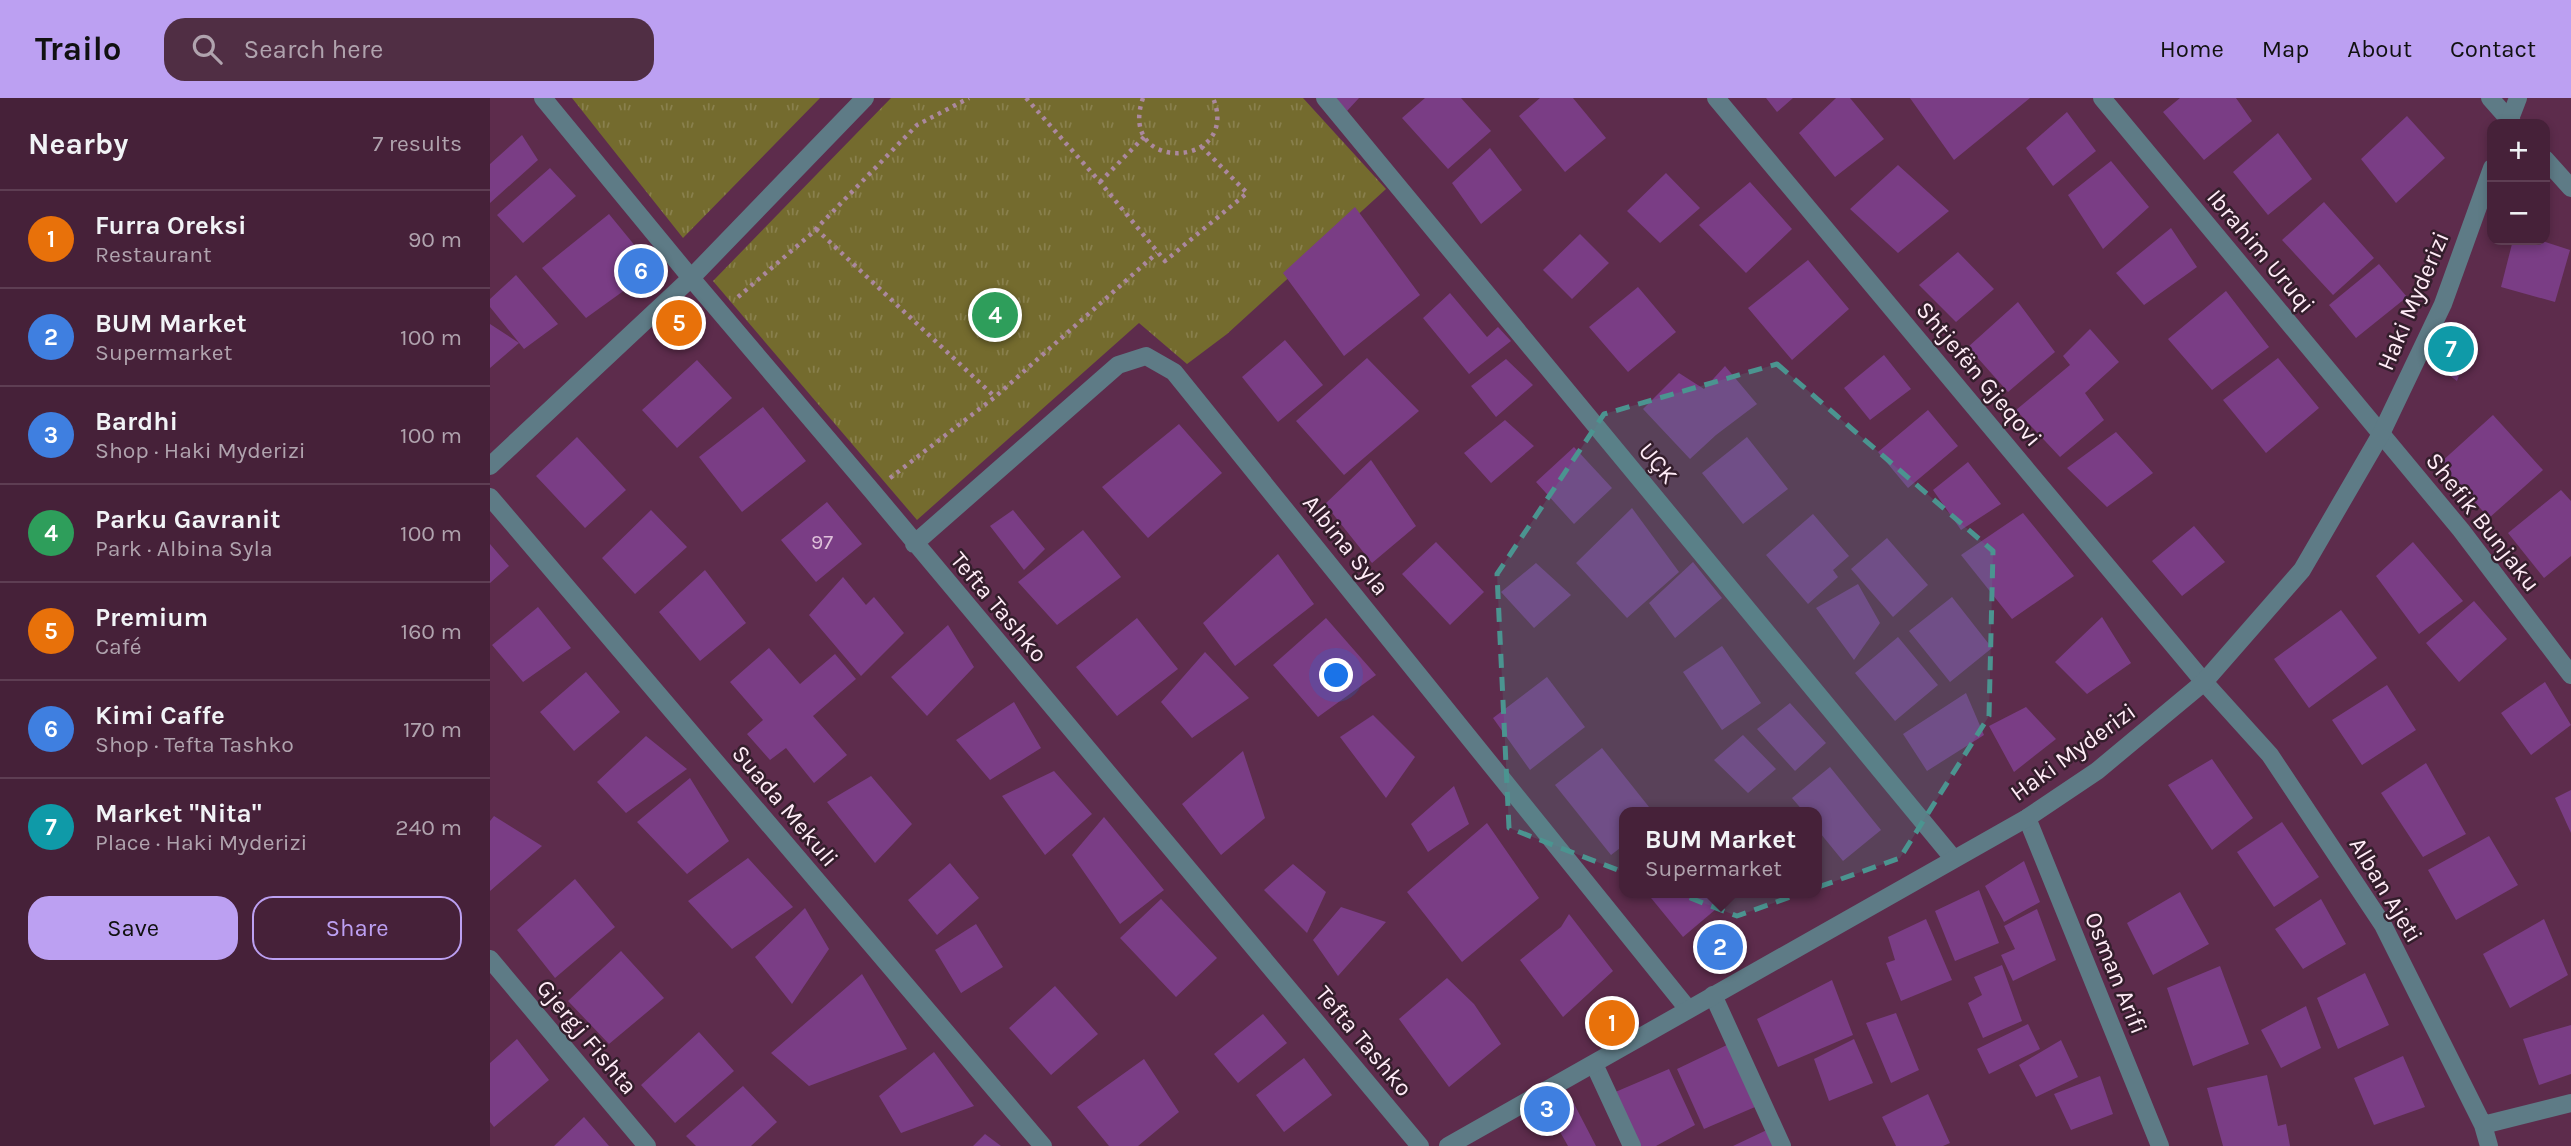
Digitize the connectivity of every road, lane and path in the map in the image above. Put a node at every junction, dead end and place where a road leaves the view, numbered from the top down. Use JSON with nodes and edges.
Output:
{"nodes":[{"id":1,"x":543,"y":98,"type":"edge"},
{"id":2,"x":865,"y":98,"type":"edge"},
{"id":3,"x":968,"y":98,"type":"edge"},
{"id":4,"x":1026,"y":98,"type":"edge"},
{"id":5,"x":1143,"y":98,"type":"edge"},
{"id":6,"x":1213,"y":98,"type":"edge"},
{"id":7,"x":1325,"y":98,"type":"edge"},
{"id":8,"x":1716,"y":98,"type":"edge"},
{"id":9,"x":2102,"y":98,"type":"edge"},
{"id":10,"x":2490,"y":98,"type":"edge"},
{"id":11,"x":2518,"y":98,"type":"edge"},
{"id":12,"x":2507,"y":119,"type":"edge"},
{"id":13,"x":2511,"y":119,"type":"edge"},
{"id":14,"x":1145,"y":136,"type":"junction"},
{"id":15,"x":1202,"y":146,"type":"junction"},
{"id":16,"x":2550,"y":165,"type":"edge"},
{"id":17,"x":1100,"y":182,"type":"junction"},
{"id":18,"x":2487,"y":182,"type":"edge"},
{"id":19,"x":2571,"y":188,"type":"edge"},
{"id":20,"x":816,"y":229,"type":"junction"},
{"id":21,"x":1157,"y":253,"type":"junction"},
{"id":22,"x":691,"y":278,"type":"junction"},
{"id":23,"x":720,"y":313,"type":"junction"},
{"id":24,"x":995,"y":397,"type":"junction"},
{"id":25,"x":2381,"y":434,"type":"junction"},
{"id":26,"x":490,"y":466,"type":"edge"},
{"id":27,"x":873,"y":491,"type":"junction"},
{"id":28,"x":490,"y":497,"type":"edge"},
{"id":29,"x":914,"y":544,"type":"junction"},
{"id":30,"x":2571,"y":675,"type":"edge"},
{"id":31,"x":2204,"y":682,"type":"junction"},
{"id":32,"x":2027,"y":818,"type":"junction"},
{"id":33,"x":1953,"y":858,"type":"junction"},
{"id":34,"x":490,"y":959,"type":"edge"},
{"id":35,"x":1713,"y":995,"type":"junction"},
{"id":36,"x":1688,"y":1009,"type":"junction"},
{"id":37,"x":1594,"y":1064,"type":"junction"},
{"id":38,"x":2571,"y":1103,"type":"edge"},
{"id":39,"x":2483,"y":1125,"type":"junction"},
{"id":40,"x":647,"y":1146,"type":"edge"},
{"id":41,"x":1043,"y":1146,"type":"edge"},
{"id":42,"x":1420,"y":1146,"type":"edge"},
{"id":43,"x":1448,"y":1146,"type":"edge"},
{"id":44,"x":1632,"y":1146,"type":"edge"},
{"id":45,"x":1782,"y":1146,"type":"edge"},
{"id":46,"x":2160,"y":1146,"type":"edge"},
{"id":47,"x":2489,"y":1146,"type":"edge"}],
"edges":[{"from":1,"to":22,"type":"street","name":"Tefta Tashko"},
{"from":2,"to":22,"type":"street"},
{"from":3,"to":20,"type":"path"},
{"from":4,"to":17,"type":"path"},
{"from":5,"to":14,"type":"path"},
{"from":6,"to":15,"type":"path"},
{"from":7,"to":33,"type":"street","name":"UÇK"},
{"from":8,"to":31,"type":"street","name":"Shtjefën Gjeqovi"},
{"from":9,"to":25,"type":"street","name":"Ibrahim Uruqi"},
{"from":10,"to":12,"type":"street"},
{"from":11,"to":13,"type":"street"},
{"from":14,"to":15,"type":"path"},
{"from":14,"to":17,"type":"path"},
{"from":15,"to":21,"type":"path"},
{"from":16,"to":19,"type":"street"},
{"from":17,"to":21,"type":"path"},
{"from":18,"to":25,"type":"street","name":"Haki Myderizi"},
{"from":20,"to":23,"type":"path"},
{"from":20,"to":24,"type":"path"},
{"from":21,"to":24,"type":"path"},
{"from":22,"to":23,"type":"street","name":"Tefta Tashko"},
{"from":22,"to":26,"type":"street"},
{"from":23,"to":27,"type":"street","name":"Tefta Tashko"},
{"from":24,"to":27,"type":"path"},
{"from":25,"to":30,"type":"street","name":"Shefik Bunjaku"},
{"from":25,"to":31,"type":"street","name":"Haki Myderizi"},
{"from":27,"to":29,"type":"street","name":"Tefta Tashko"},
{"from":28,"to":41,"type":"street","name":"Suada Mekuli"},
{"from":29,"to":36,"type":"street","name":"Albina Syla"},
{"from":29,"to":42,"type":"street","name":"Tefta Tashko"},
{"from":31,"to":32,"type":"street","name":"Haki Myderizi"},
{"from":31,"to":39,"type":"street","name":"Alban Ajeti"},
{"from":32,"to":33,"type":"street","name":"Haki Myderizi"},
{"from":32,"to":46,"type":"street","name":"Osman Arifi"},
{"from":33,"to":35,"type":"street","name":"Haki Myderizi"},
{"from":34,"to":40,"type":"street","name":"Gjergj Fishta"},
{"from":35,"to":36,"type":"street","name":"Haki Myderizi"},
{"from":35,"to":45,"type":"street"},
{"from":36,"to":37,"type":"street","name":"Haki Myderizi"},
{"from":37,"to":43,"type":"street","name":"Haki Myderizi"},
{"from":37,"to":44,"type":"street"},
{"from":38,"to":39,"type":"street"},
{"from":39,"to":47,"type":"street","name":"Alban Ajeti"}]}
